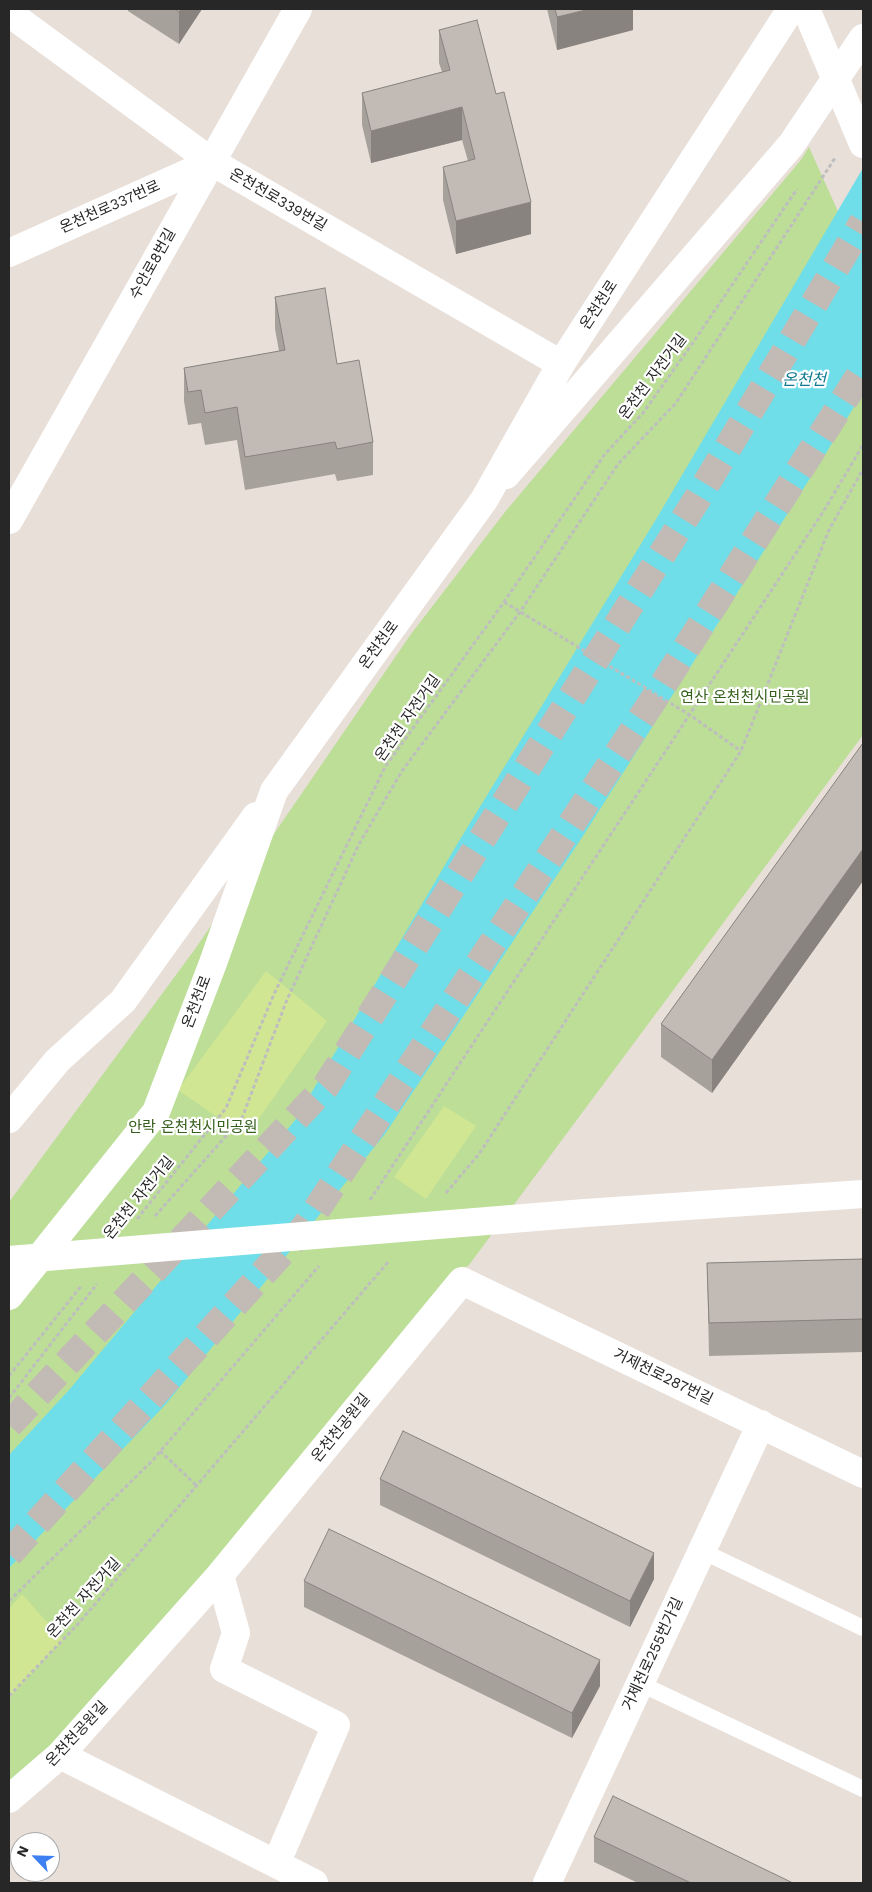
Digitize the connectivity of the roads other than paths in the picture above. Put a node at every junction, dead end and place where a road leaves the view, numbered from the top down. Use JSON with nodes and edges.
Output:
{"nodes":[{"id":1,"x":298,"y":9,"type":"edge"},
{"id":2,"x":791,"y":9,"type":"edge"},
{"id":3,"x":806,"y":9,"type":"edge"},
{"id":4,"x":9,"y":13,"type":"edge"},
{"id":5,"x":863,"y":38,"type":"edge"},
{"id":6,"x":863,"y":144,"type":"edge"},
{"id":7,"x":212,"y":162,"type":"junction"},
{"id":8,"x":9,"y":253,"type":"edge"},
{"id":9,"x":561,"y":364,"type":"junction"},
{"id":10,"x":484,"y":500,"type":"junction"},
{"id":11,"x":9,"y":520,"type":"edge"},
{"id":12,"x":274,"y":791,"type":"junction"},
{"id":13,"x":9,"y":1119,"type":"edge"},
{"id":14,"x":863,"y":1194,"type":"edge"},
{"id":15,"x":9,"y":1260,"type":"edge"},
{"id":16,"x":462,"y":1281,"type":"joint"},
{"id":17,"x":9,"y":1296,"type":"edge"},
{"id":18,"x":760,"y":1424,"type":"junction"},
{"id":19,"x":863,"y":1474,"type":"edge"},
{"id":20,"x":702,"y":1551,"type":"junction"},
{"id":21,"x":220,"y":1575,"type":"junction"},
{"id":22,"x":863,"y":1628,"type":"edge"},
{"id":23,"x":640,"y":1683,"type":"junction"},
{"id":24,"x":60,"y":1755,"type":"junction"},
{"id":25,"x":863,"y":1789,"type":"edge"},
{"id":26,"x":9,"y":1800,"type":"edge"},
{"id":27,"x":276,"y":1864,"type":"junction"},
{"id":28,"x":314,"y":1883,"type":"edge"},
{"id":29,"x":547,"y":1883,"type":"edge"}],
"edges":[{"from":1,"to":7,"type":"street","name":"수안로8번길"},
{"from":2,"to":9,"type":"street","name":"온천천로"},
{"from":3,"to":6,"type":"street"},
{"from":4,"to":7,"type":"street","name":"온천천로339번길"},
{"from":5,"to":10,"type":"street"},
{"from":7,"to":8,"type":"street","name":"온천천로337번로"},
{"from":7,"to":9,"type":"street","name":"온천천로339번길"},
{"from":7,"to":11,"type":"street","name":"수안로8번길"},
{"from":9,"to":10,"type":"street","name":"온천천로"},
{"from":10,"to":12,"type":"street","name":"온천천로"},
{"from":12,"to":13,"type":"street"},
{"from":12,"to":17,"type":"street","name":"온천천로"},
{"from":14,"to":15,"type":"street"},
{"from":16,"to":18,"type":"street","name":"거제천로287번길"},
{"from":16,"to":21,"type":"street","name":"온천천공원길"},
{"from":18,"to":19,"type":"street","name":"거제천로287번길"},
{"from":18,"to":20,"type":"street","name":"거제천로255번가길"},
{"from":20,"to":22,"type":"lane"},
{"from":20,"to":23,"type":"street","name":"거제천로255번가길"},
{"from":21,"to":24,"type":"street","name":"온천천공원길"},
{"from":21,"to":27,"type":"street"},
{"from":23,"to":25,"type":"lane"},
{"from":23,"to":29,"type":"street","name":"거제천로255번가길"},
{"from":24,"to":26,"type":"street","name":"온천천공원길"},
{"from":24,"to":27,"type":"street"},
{"from":27,"to":28,"type":"street"}]}
